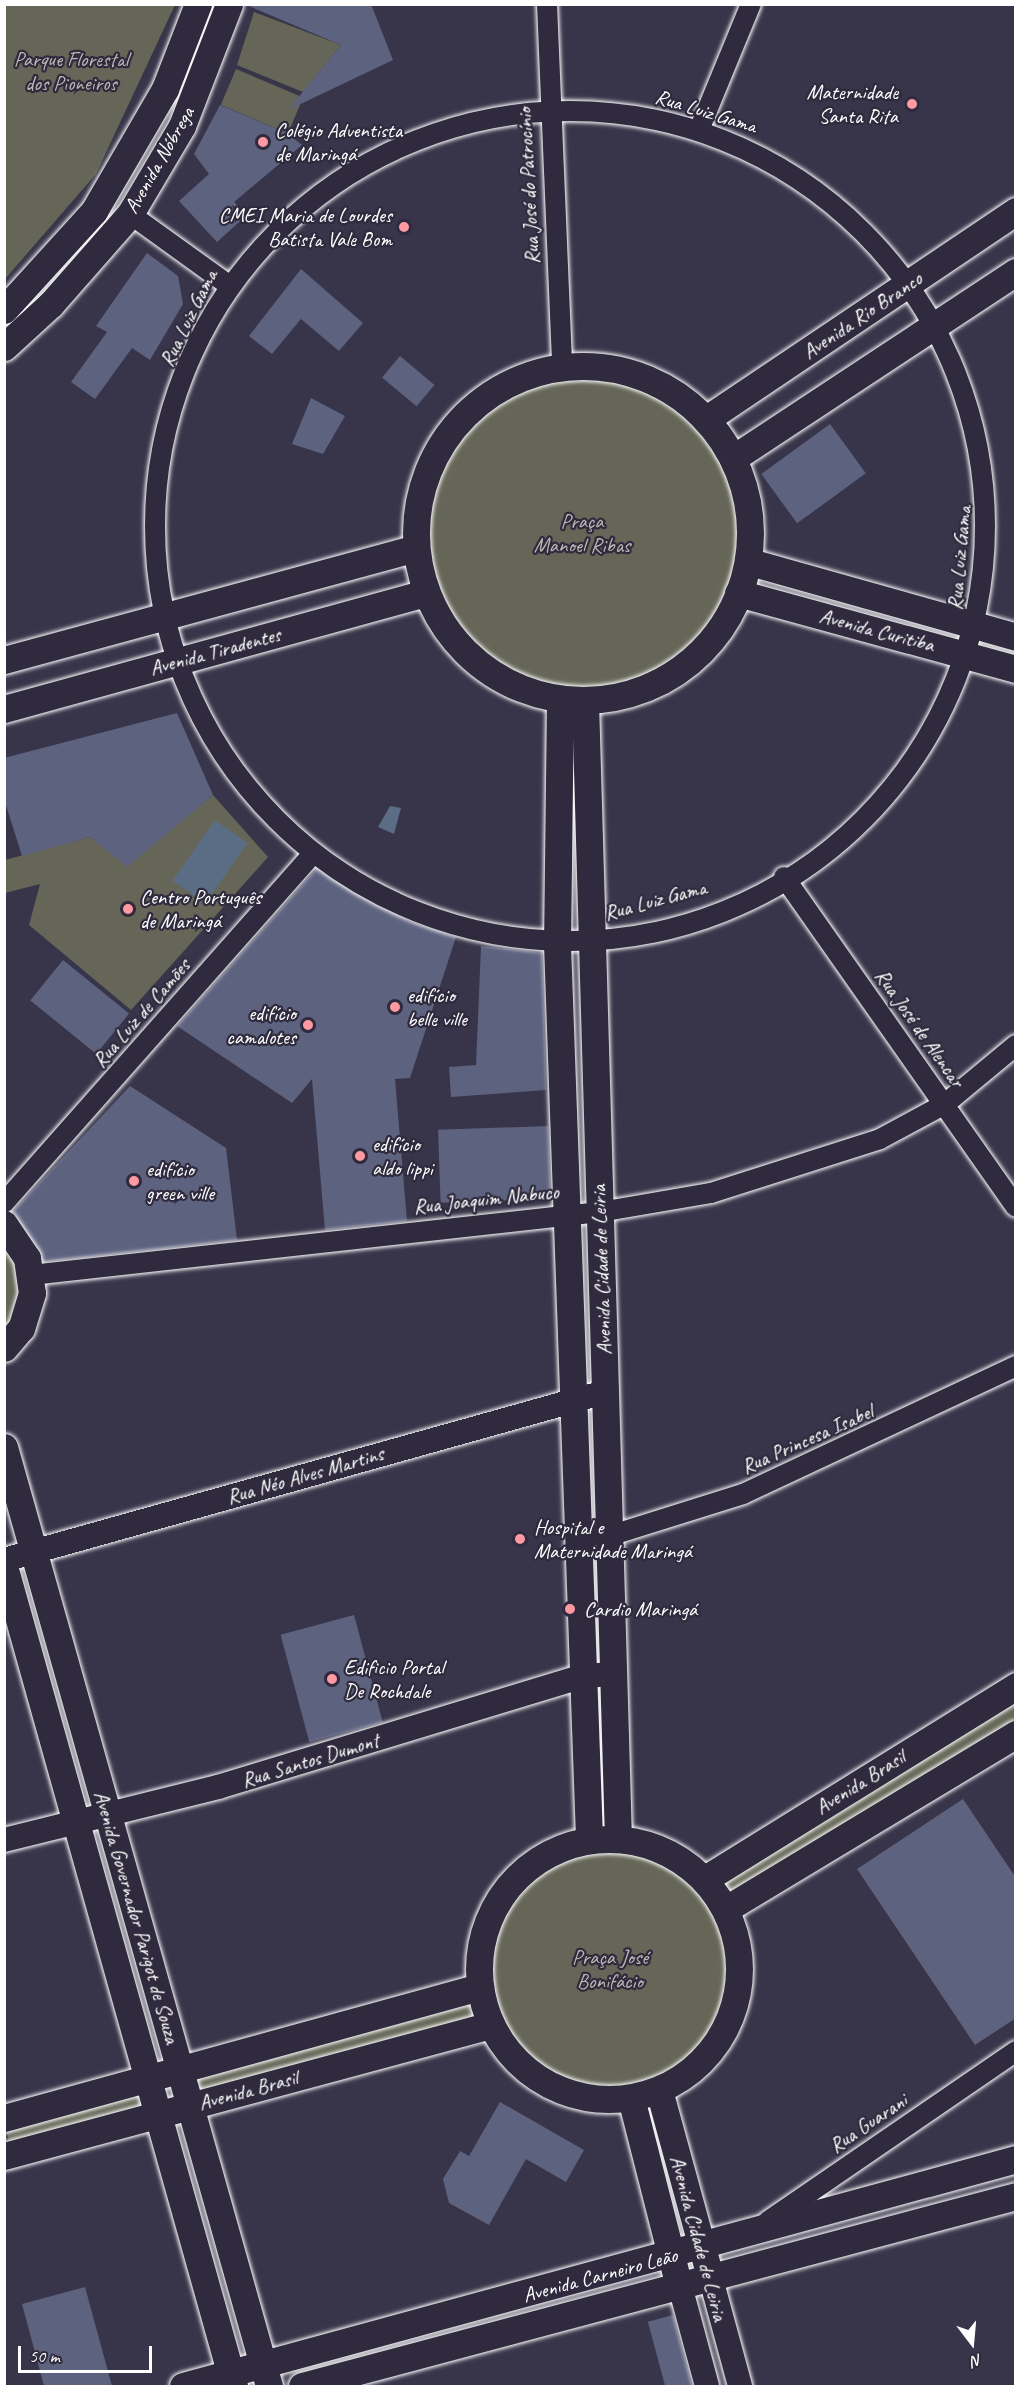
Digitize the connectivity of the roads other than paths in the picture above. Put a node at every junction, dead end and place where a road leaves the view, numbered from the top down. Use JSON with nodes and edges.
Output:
{"nodes":[{"id":1,"x":198,"y":4,"type":"edge"},
{"id":2,"x":229,"y":4,"type":"edge"},
{"id":3,"x":547,"y":4,"type":"edge"},
{"id":4,"x":751,"y":4,"type":"edge"},
{"id":5,"x":548,"y":112,"type":"junction"},
{"id":6,"x":699,"y":130,"type":"junction"},
{"id":7,"x":1016,"y":211,"type":"edge"},
{"id":8,"x":130,"y":214,"type":"junction"},
{"id":9,"x":1016,"y":272,"type":"edge"},
{"id":10,"x":227,"y":284,"type":"junction"},
{"id":11,"x":903,"y":288,"type":"junction"},
{"id":12,"x":4,"y":310,"type":"edge"},
{"id":13,"x":932,"y":326,"type":"junction"},
{"id":14,"x":4,"y":347,"type":"edge"},
{"id":15,"x":562,"y":365,"type":"junction"},
{"id":16,"x":708,"y":418,"type":"junction"},
{"id":17,"x":735,"y":457,"type":"junction"},
{"id":18,"x":415,"y":548,"type":"junction"},
{"id":19,"x":750,"y":562,"type":"junction"},
{"id":20,"x":425,"y":593,"type":"junction"},
{"id":21,"x":738,"y":593,"type":"junction"},
{"id":22,"x":165,"y":616,"type":"junction"},
{"id":23,"x":976,"y":625,"type":"junction"},
{"id":24,"x":1016,"y":637,"type":"edge"},
{"id":25,"x":968,"y":655,"type":"junction"},
{"id":26,"x":4,"y":660,"type":"edge"},
{"id":27,"x":180,"y":661,"type":"junction"},
{"id":28,"x":1016,"y":669,"type":"edge"},
{"id":29,"x":572,"y":700,"type":"junction"},
{"id":30,"x":4,"y":709,"type":"edge"},
{"id":31,"x":313,"y":854,"type":"junction"},
{"id":32,"x":784,"y":877,"type":"junction"},
{"id":33,"x":592,"y":941,"type":"junction"},
{"id":34,"x":558,"y":944,"type":"junction"},
{"id":35,"x":1016,"y":1045,"type":"edge"},
{"id":36,"x":945,"y":1104,"type":"junction"},
{"id":37,"x":4,"y":1203,"type":"edge"},
{"id":38,"x":1016,"y":1207,"type":"edge"},
{"id":39,"x":600,"y":1212,"type":"junction"},
{"id":40,"x":566,"y":1214,"type":"junction"},
{"id":41,"x":4,"y":1224,"type":"edge"},
{"id":42,"x":31,"y":1275,"type":"junction"},
{"id":43,"x":4,"y":1348,"type":"edge"},
{"id":44,"x":1016,"y":1366,"type":"edge"},
{"id":45,"x":605,"y":1392,"type":"junction"},
{"id":46,"x":574,"y":1398,"type":"junction"},
{"id":47,"x":4,"y":1448,"type":"edge"},
{"id":48,"x":580,"y":1534,"type":"junction"},
{"id":49,"x":609,"y":1536,"type":"junction"},
{"id":50,"x":34,"y":1552,"type":"junction"},
{"id":51,"x":4,"y":1560,"type":"edge"},
{"id":52,"x":4,"y":1566,"type":"edge"},
{"id":53,"x":613,"y":1674,"type":"junction"},
{"id":54,"x":583,"y":1676,"type":"junction"},
{"id":55,"x":1016,"y":1686,"type":"edge"},
{"id":56,"x":1016,"y":1734,"type":"edge"},
{"id":57,"x":107,"y":1812,"type":"junction"},
{"id":58,"x":76,"y":1821,"type":"junction"},
{"id":59,"x":589,"y":1836,"type":"junction"},
{"id":60,"x":618,"y":1839,"type":"junction"},
{"id":61,"x":4,"y":1840,"type":"edge"},
{"id":62,"x":705,"y":1879,"type":"junction"},
{"id":63,"x":726,"y":1909,"type":"junction"},
{"id":64,"x":480,"y":1987,"type":"junction"},
{"id":65,"x":491,"y":2025,"type":"junction"},
{"id":66,"x":1016,"y":2051,"type":"edge"},
{"id":67,"x":180,"y":2070,"type":"junction"},
{"id":68,"x":148,"y":2079,"type":"junction"},
{"id":69,"x":659,"y":2090,"type":"junction"},
{"id":70,"x":631,"y":2098,"type":"junction"},
{"id":71,"x":190,"y":2105,"type":"junction"},
{"id":72,"x":158,"y":2114,"type":"junction"},
{"id":73,"x":4,"y":2118,"type":"edge"},
{"id":74,"x":4,"y":2156,"type":"edge"},
{"id":75,"x":1016,"y":2159,"type":"edge"},
{"id":76,"x":1016,"y":2196,"type":"edge"},
{"id":77,"x":748,"y":2235,"type":"junction"},
{"id":78,"x":702,"y":2247,"type":"junction"},
{"id":79,"x":672,"y":2256,"type":"junction"},
{"id":80,"x":711,"y":2279,"type":"junction"},
{"id":81,"x":680,"y":2286,"type":"junction"},
{"id":82,"x":440,"y":2318,"type":"junction"},
{"id":83,"x":447,"y":2348,"type":"junction"},
{"id":84,"x":266,"y":2376,"type":"edge"},
{"id":85,"x":232,"y":2380,"type":"edge"},
{"id":86,"x":183,"y":2386,"type":"edge"},
{"id":87,"x":302,"y":2386,"type":"edge"},
{"id":88,"x":707,"y":2386,"type":"edge"},
{"id":89,"x":740,"y":2386,"type":"edge"}],
"edges":[{"from":1,"to":12,"type":"main road","name":"Avenida Nóbrega"},
{"from":2,"to":8,"type":"main road","name":"Avenida Nóbrega"},
{"from":3,"to":5,"type":"street","name":"Rua José do Patrocínio"},
{"from":4,"to":6,"type":"street"},
{"from":5,"to":6,"type":"street","name":"Rua Luiz Gama"},
{"from":5,"to":10,"type":"street","name":"Rua Luiz Gama"},
{"from":5,"to":15,"type":"street","name":"Rua José do Patrocínio"},
{"from":6,"to":11,"type":"street","name":"Rua Luiz Gama"},
{"from":7,"to":11,"type":"main road","name":"Avenida Rio Branco"},
{"from":8,"to":10,"type":"street"},
{"from":8,"to":14,"type":"main road","name":"Avenida Nóbrega"},
{"from":9,"to":13,"type":"main road"},
{"from":10,"to":22,"type":"street","name":"Rua Luiz Gama"},
{"from":11,"to":13,"type":"street","name":"Rua Luiz Gama"},
{"from":11,"to":16,"type":"main road","name":"Avenida Rio Branco"},
{"from":13,"to":17,"type":"main road"},
{"from":13,"to":23,"type":"street","name":"Rua Luiz Gama"},
{"from":15,"to":16,"type":"main road"},
{"from":15,"to":18,"type":"main road"},
{"from":16,"to":17,"type":"main road"},
{"from":17,"to":19,"type":"main road"},
{"from":18,"to":20,"type":"main road"},
{"from":18,"to":22,"type":"main road"},
{"from":19,"to":21,"type":"main road"},
{"from":19,"to":23,"type":"main road","name":"Avenida Curitiba"},
{"from":20,"to":27,"type":"main road","name":"Avenida Tiradentes"},
{"from":20,"to":29,"type":"main road"},
{"from":21,"to":25,"type":"main road","name":"Avenida Curitiba"},
{"from":21,"to":29,"type":"main road"},
{"from":22,"to":26,"type":"main road"},
{"from":22,"to":27,"type":"street","name":"Rua Luiz Gama"},
{"from":23,"to":24,"type":"main road","name":"Avenida Curitiba"},
{"from":23,"to":25,"type":"street","name":"Rua Luiz Gama"},
{"from":25,"to":28,"type":"main road","name":"Avenida Curitiba"},
{"from":25,"to":32,"type":"street","name":"Rua Luiz Gama"},
{"from":27,"to":30,"type":"main road","name":"Avenida Tiradentes"},
{"from":27,"to":31,"type":"street","name":"Rua Luiz Gama"},
{"from":29,"to":33,"type":"main road","name":"Avenida Cidade de Leiria"},
{"from":29,"to":34,"type":"main road","name":"Avenida Cidade de Leiria"},
{"from":31,"to":34,"type":"street","name":"Rua Luiz Gama"},
{"from":31,"to":37,"type":"street","name":"Rua Luiz de Camões"},
{"from":32,"to":33,"type":"street","name":"Rua Luiz Gama"},
{"from":32,"to":36,"type":"street","name":"Rua José de Alencar"},
{"from":33,"to":34,"type":"street","name":"Rua Luiz Gama"},
{"from":33,"to":39,"type":"main road","name":"Avenida Cidade de Leiria"},
{"from":34,"to":40,"type":"main road","name":"Avenida Cidade de Leiria"},
{"from":35,"to":36,"type":"street","name":"Rua Joaquim Nabuco"},
{"from":36,"to":38,"type":"street","name":"Rua José de Alencar"},
{"from":36,"to":39,"type":"street","name":"Rua Joaquim Nabuco"},
{"from":39,"to":40,"type":"street","name":"Rua Joaquim Nabuco"},
{"from":39,"to":45,"type":"main road","name":"Avenida Cidade de Leiria"},
{"from":40,"to":42,"type":"street","name":"Rua Joaquim Nabuco"},
{"from":40,"to":46,"type":"main road","name":"Avenida Cidade de Leiria"},
{"from":41,"to":42,"type":"main road"},
{"from":42,"to":43,"type":"main road"},
{"from":44,"to":49,"type":"street","name":"Rua Princesa Isabel"},
{"from":45,"to":46,"type":"street","name":"Rua Néo Alves Martins"},
{"from":45,"to":49,"type":"main road","name":"Avenida Cidade de Leiria"},
{"from":46,"to":48,"type":"main road","name":"Avenida Cidade de Leiria"},
{"from":46,"to":50,"type":"street","name":"Rua Néo Alves Martins"},
{"from":47,"to":50,"type":"main road","name":"Avenida Governador Parigot de Souza"},
{"from":48,"to":49,"type":"street"},
{"from":48,"to":54,"type":"main road","name":"Avenida Cidade de Leiria"},
{"from":49,"to":53,"type":"main road","name":"Avenida Cidade de Leiria"},
{"from":50,"to":51,"type":"street","name":"Rua Néo Alves Martins"},
{"from":50,"to":57,"type":"main road","name":"Avenida Governador Parigot de Souza"},
{"from":52,"to":58,"type":"main road","name":"Avenida Governador Parigot de Souza"},
{"from":53,"to":54,"type":"street","name":"Rua Santos Dumont"},
{"from":53,"to":60,"type":"main road","name":"Avenida Cidade de Leiria"},
{"from":54,"to":57,"type":"street","name":"Rua Santos Dumont"},
{"from":54,"to":59,"type":"main road","name":"Avenida Cidade de Leiria"},
{"from":55,"to":62,"type":"main road","name":"Avenida Brasil"},
{"from":56,"to":63,"type":"main road","name":"Avenida Brasil"},
{"from":57,"to":58,"type":"street","name":"Rua Santos Dumont"},
{"from":57,"to":67,"type":"main road","name":"Avenida Governador Parigot de Souza"},
{"from":58,"to":61,"type":"street","name":"Rua Santos Dumont"},
{"from":58,"to":68,"type":"main road","name":"Avenida Governador Parigot de Souza"},
{"from":59,"to":60,"type":"main road"},
{"from":59,"to":64,"type":"main road"},
{"from":60,"to":62,"type":"main road"},
{"from":62,"to":63,"type":"main road"},
{"from":63,"to":69,"type":"main road"},
{"from":64,"to":65,"type":"main road"},
{"from":64,"to":67,"type":"main road","name":"Avenida Brasil"},
{"from":65,"to":70,"type":"main road"},
{"from":65,"to":71,"type":"main road","name":"Avenida Brasil"},
{"from":66,"to":77,"type":"street","name":"Rua Guarani"},
{"from":67,"to":68,"type":"main road","name":"Avenida Brasil"},
{"from":67,"to":71,"type":"main road","name":"Avenida Governador Parigot de Souza"},
{"from":68,"to":72,"type":"main road","name":"Avenida Governador Parigot de Souza"},
{"from":68,"to":73,"type":"main road","name":"Avenida Brasil"},
{"from":69,"to":70,"type":"main road"},
{"from":69,"to":78,"type":"main road","name":"Avenida Cidade de Leiria"},
{"from":70,"to":79,"type":"main road","name":"Avenida Cidade de Leiria"},
{"from":71,"to":72,"type":"main road","name":"Avenida Brasil"},
{"from":71,"to":84,"type":"main road","name":"Avenida Governador Parigot de Souza"},
{"from":72,"to":74,"type":"main road","name":"Avenida Brasil"},
{"from":72,"to":85,"type":"main road","name":"Avenida Governador Parigot de Souza"},
{"from":75,"to":77,"type":"main road","name":"Avenida Carneiro Leão"},
{"from":76,"to":80,"type":"main road","name":"Avenida Carneiro Leão"},
{"from":77,"to":78,"type":"main road","name":"Avenida Carneiro Leão"},
{"from":78,"to":79,"type":"main road","name":"Avenida Carneiro Leão"},
{"from":78,"to":80,"type":"main road","name":"Avenida Cidade de Leiria"},
{"from":79,"to":81,"type":"main road","name":"Avenida Cidade de Leiria"},
{"from":79,"to":82,"type":"main road","name":"Avenida Carneiro Leão"},
{"from":80,"to":81,"type":"main road","name":"Avenida Carneiro Leão"},
{"from":80,"to":89,"type":"street","name":"Avenida Cidade de Leiria"},
{"from":81,"to":83,"type":"main road","name":"Avenida Carneiro Leão"},
{"from":81,"to":88,"type":"street","name":"Avenida Cidade de Leiria"},
{"from":82,"to":83,"type":"main road"},
{"from":82,"to":84,"type":"main road","name":"Avenida Carneiro Leão"},
{"from":83,"to":87,"type":"main road","name":"Avenida Carneiro Leão"},
{"from":84,"to":85,"type":"main road","name":"Avenida Carneiro Leão"},
{"from":85,"to":86,"type":"main road","name":"Avenida Carneiro Leão"}]}
